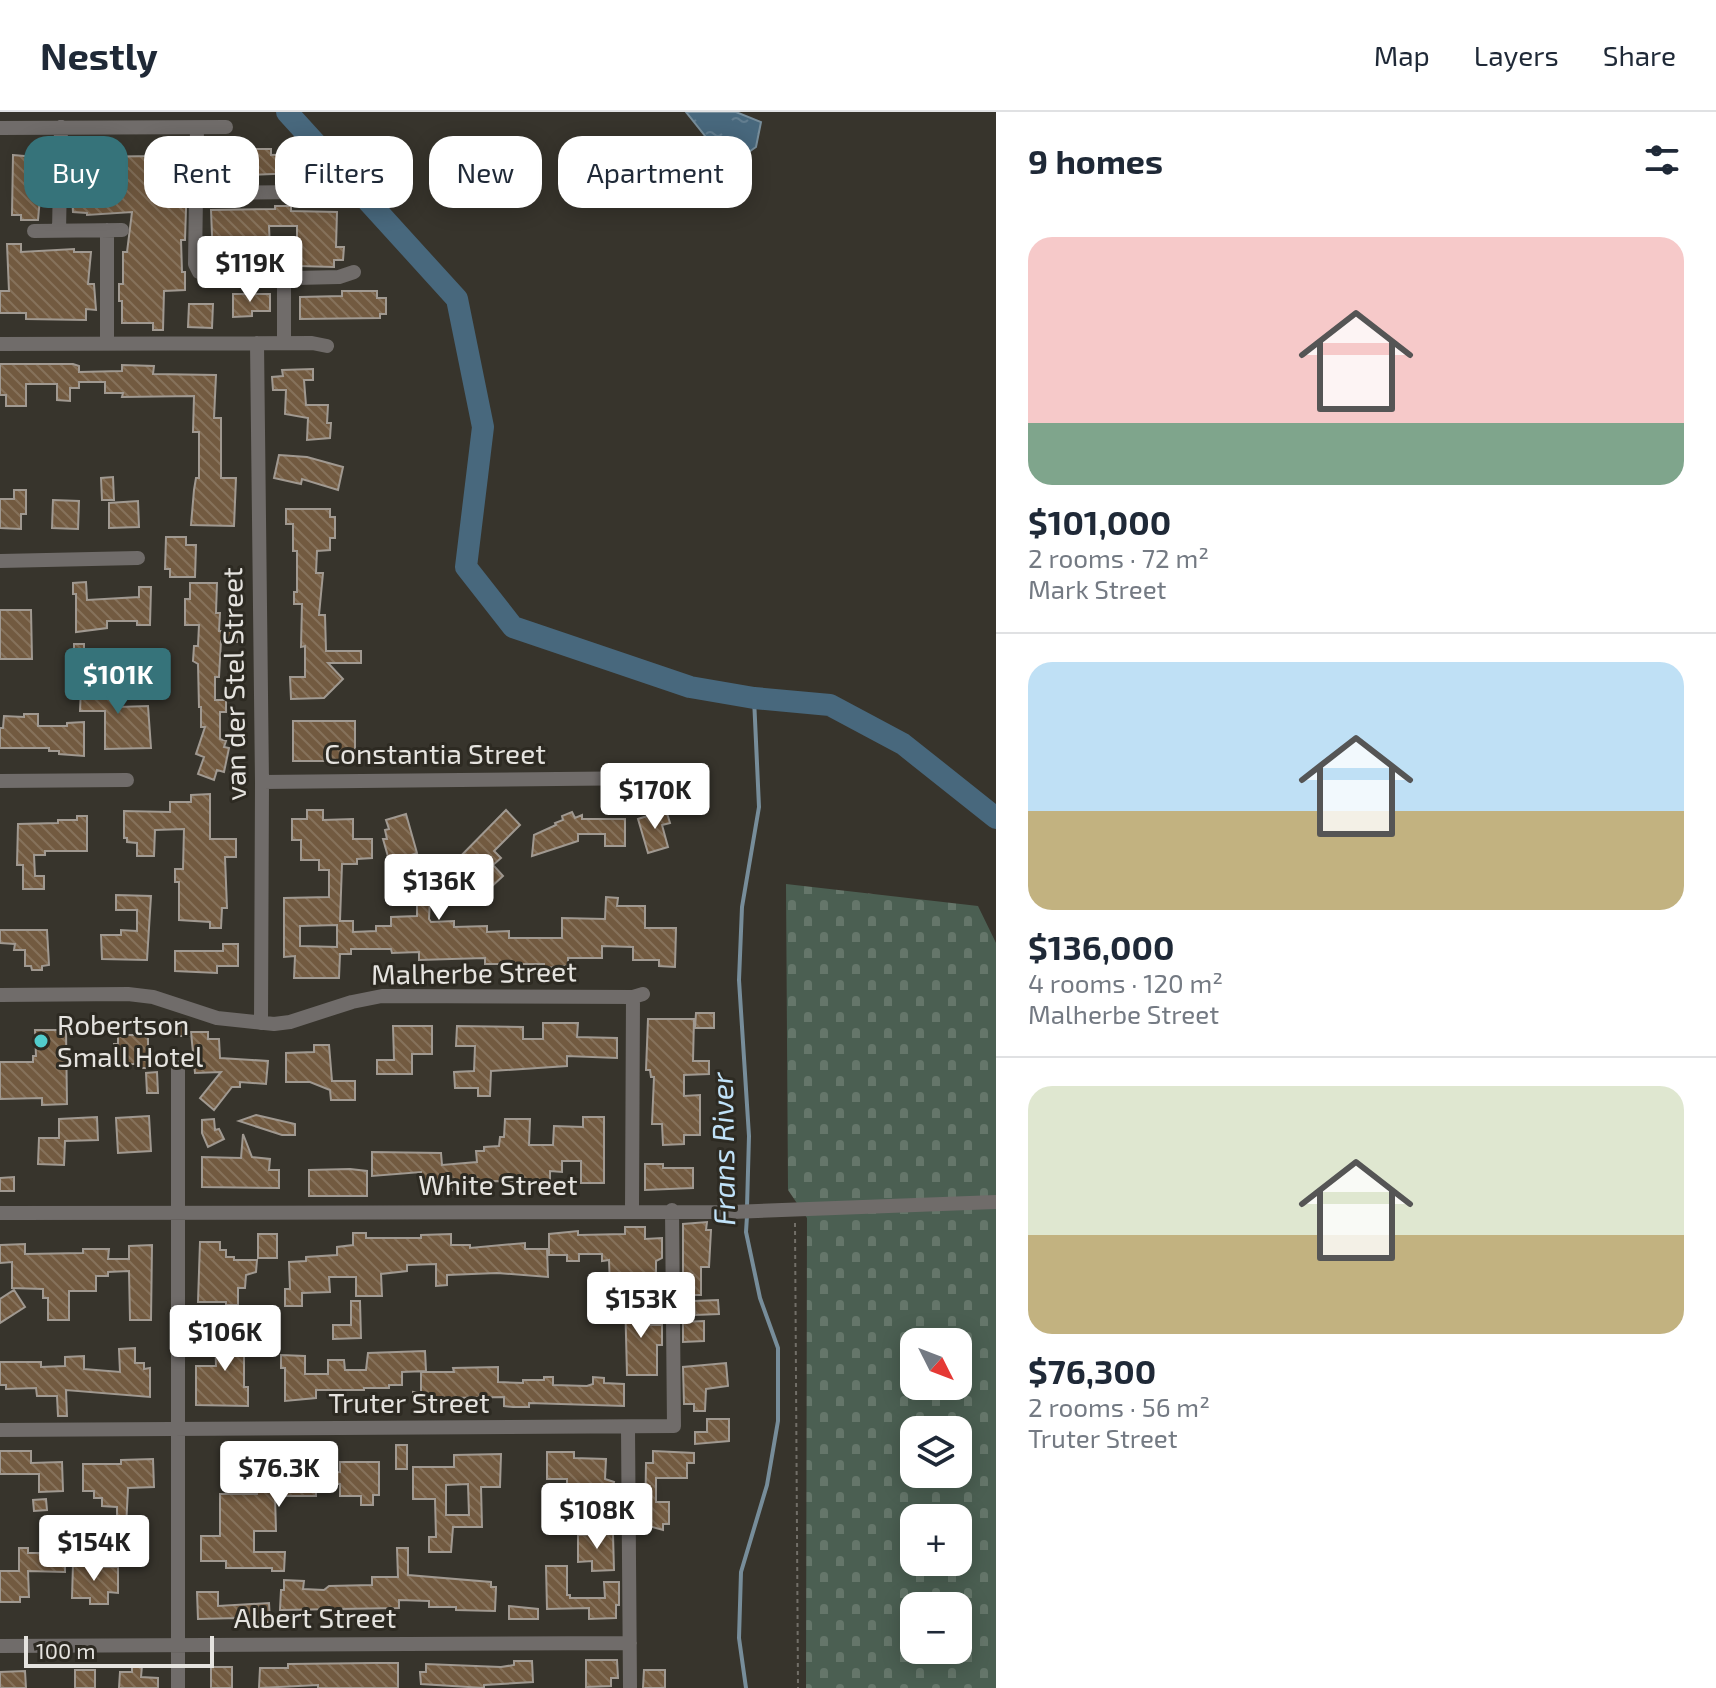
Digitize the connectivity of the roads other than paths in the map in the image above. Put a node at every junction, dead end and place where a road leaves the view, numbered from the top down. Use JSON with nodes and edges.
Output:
{"nodes":[{"id":1,"x":61,"y":127,"type":"junction"},
{"id":2,"x":226,"y":127,"type":"dead end"},
{"id":3,"x":0,"y":128,"type":"edge"},
{"id":4,"x":197,"y":128,"type":"junction"},
{"id":5,"x":197,"y":136,"type":"edge"},
{"id":6,"x":195,"y":208,"type":"edge"},
{"id":7,"x":34,"y":231,"type":"dead end"},
{"id":8,"x":59,"y":231,"type":"junction"},
{"id":9,"x":354,"y":272,"type":"dead end"},
{"id":10,"x":284,"y":279,"type":"junction"},
{"id":11,"x":107,"y":343,"type":"junction"},
{"id":12,"x":257,"y":343,"type":"junction"},
{"id":13,"x":284,"y":343,"type":"junction"},
{"id":14,"x":0,"y":344,"type":"edge"},
{"id":15,"x":327,"y":346,"type":"dead end"},
{"id":16,"x":138,"y":558,"type":"dead end"},
{"id":17,"x":0,"y":561,"type":"edge"},
{"id":18,"x":657,"y":778,"type":"dead end"},
{"id":19,"x":127,"y":780,"type":"dead end"},
{"id":20,"x":0,"y":781,"type":"edge"},
{"id":21,"x":262,"y":782,"type":"junction"},
{"id":22,"x":0,"y":995,"type":"edge"},
{"id":23,"x":261,"y":1023,"type":"junction"},
{"id":24,"x":178,"y":1067,"type":"dead end"},
{"id":25,"x":996,"y":1202,"type":"edge"},
{"id":26,"x":672,"y":1210,"type":"junction"},
{"id":27,"x":632,"y":1211,"type":"junction"},
{"id":28,"x":176,"y":1212,"type":"junction"},
{"id":29,"x":0,"y":1213,"type":"edge"},
{"id":30,"x":178,"y":1429,"type":"junction"},
{"id":31,"x":628,"y":1429,"type":"junction"},
{"id":32,"x":0,"y":1430,"type":"edge"},
{"id":33,"x":630,"y":1643,"type":"junction"},
{"id":34,"x":179,"y":1645,"type":"junction"},
{"id":35,"x":0,"y":1646,"type":"edge"},
{"id":36,"x":178,"y":1688,"type":"edge"},
{"id":37,"x":630,"y":1688,"type":"edge"}],
"edges":[{"from":1,"to":3,"type":"street"},
{"from":1,"to":4,"type":"street"},
{"from":1,"to":8,"type":"street"},
{"from":2,"to":4,"type":"street"},
{"from":4,"to":5,"type":"street"},
{"from":6,"to":10,"type":"street"},
{"from":7,"to":8,"type":"street"},
{"from":8,"to":11,"type":"street"},
{"from":9,"to":10,"type":"street"},
{"from":10,"to":13,"type":"street"},
{"from":11,"to":12,"type":"street"},
{"from":11,"to":14,"type":"street"},
{"from":12,"to":13,"type":"street"},
{"from":12,"to":21,"type":"street","name":"van der Stel Street"},
{"from":13,"to":15,"type":"street"},
{"from":16,"to":17,"type":"street"},
{"from":18,"to":21,"type":"street","name":"Constantia Street"},
{"from":19,"to":20,"type":"street"},
{"from":21,"to":23,"type":"street","name":"van der Stel Street"},
{"from":22,"to":23,"type":"street","name":"Malherbe Street"},
{"from":23,"to":27,"type":"street","name":"Malherbe Street"},
{"from":24,"to":28,"type":"street"},
{"from":25,"to":26,"type":"street","name":"White Street"},
{"from":26,"to":27,"type":"street","name":"White Street"},
{"from":26,"to":31,"type":"street","name":"Truter Street"},
{"from":27,"to":28,"type":"street","name":"White Street"},
{"from":28,"to":29,"type":"street","name":"White Street"},
{"from":28,"to":30,"type":"street"},
{"from":30,"to":31,"type":"street","name":"Truter Street"},
{"from":30,"to":32,"type":"street","name":"Truter Street"},
{"from":30,"to":34,"type":"street"},
{"from":31,"to":33,"type":"street"},
{"from":33,"to":34,"type":"street","name":"Albert Street"},
{"from":33,"to":37,"type":"street"},
{"from":34,"to":35,"type":"street","name":"Albert Street"},
{"from":34,"to":36,"type":"street"}]}
